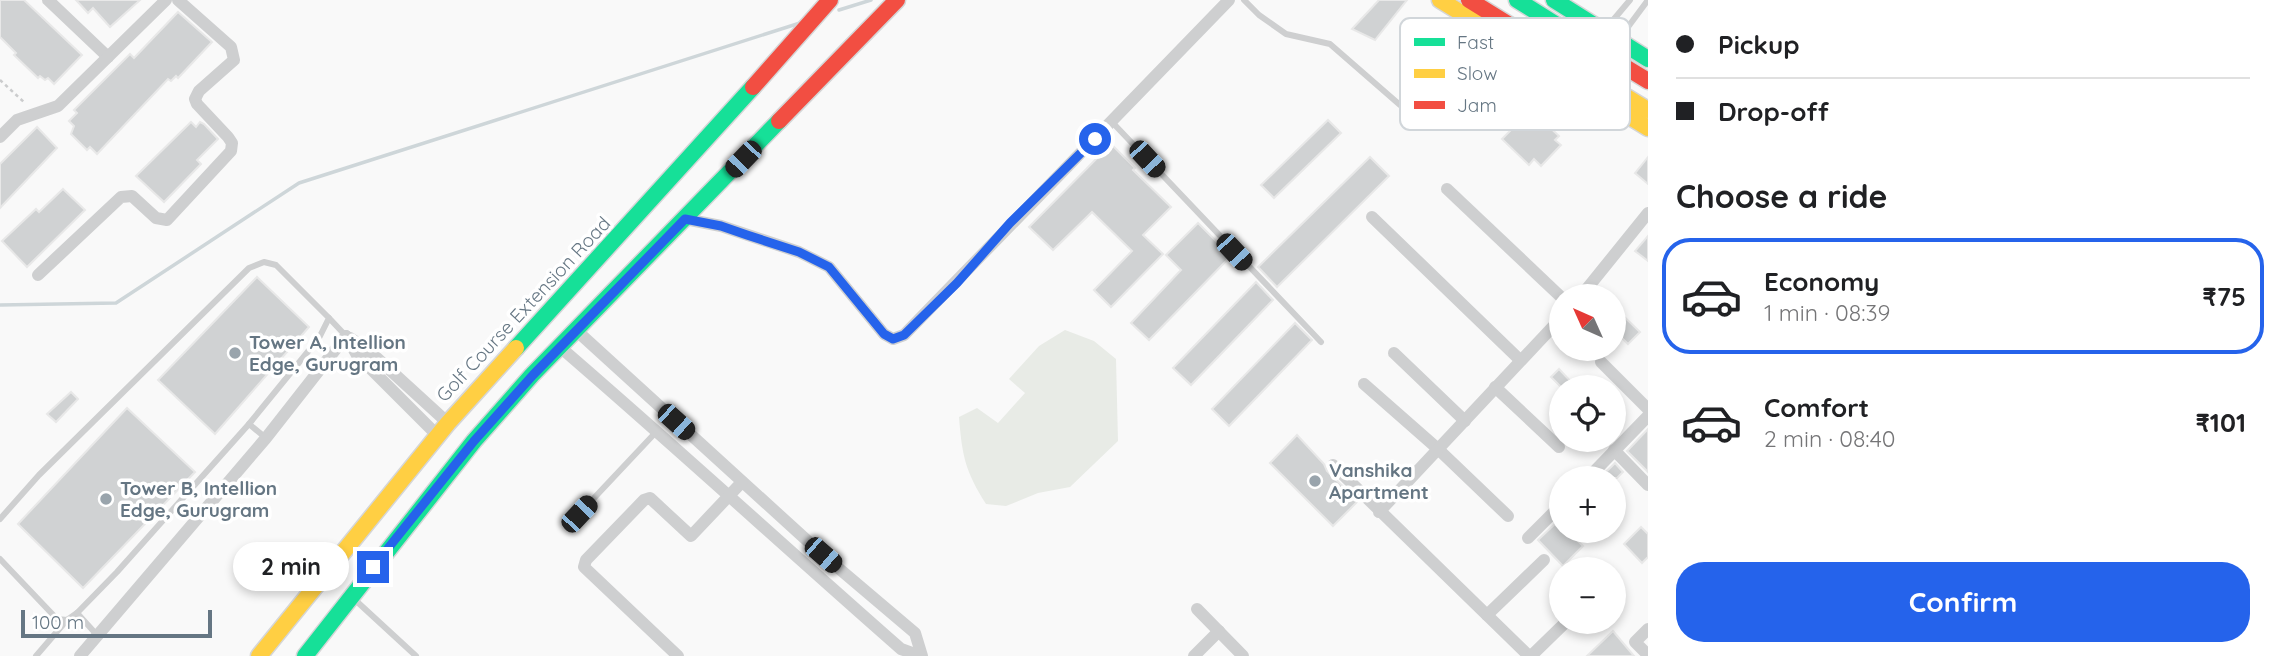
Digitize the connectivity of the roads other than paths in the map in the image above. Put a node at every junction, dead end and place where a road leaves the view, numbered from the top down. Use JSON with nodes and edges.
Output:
{"nodes":[{"id":1,"x":48,"y":0,"type":"edge"},
{"id":2,"x":166,"y":0,"type":"edge"},
{"id":3,"x":178,"y":0,"type":"edge"},
{"id":4,"x":830,"y":0,"type":"edge"},
{"id":5,"x":897,"y":0,"type":"edge"},
{"id":6,"x":1229,"y":0,"type":"edge"},
{"id":7,"x":1244,"y":0,"type":"edge"},
{"id":8,"x":1440,"y":0,"type":"edge"},
{"id":9,"x":1469,"y":0,"type":"edge"},
{"id":10,"x":1517,"y":0,"type":"edge"},
{"id":11,"x":1554,"y":0,"type":"edge"},
{"id":12,"x":1630,"y":0,"type":"edge"},
{"id":13,"x":1648,"y":0,"type":"edge"},
{"id":14,"x":1469,"y":18,"type":"edge"},
{"id":15,"x":1498,"y":18,"type":"edge"},
{"id":16,"x":1546,"y":18,"type":"edge"},
{"id":17,"x":1583,"y":18,"type":"edge"},
{"id":18,"x":1615,"y":18,"type":"edge"},
{"id":19,"x":1630,"y":24,"type":"edge"},
{"id":20,"x":1630,"y":48,"type":"edge"},
{"id":21,"x":108,"y":57,"type":"junction"},
{"id":22,"x":1648,"y":59,"type":"edge"},
{"id":23,"x":1630,"y":70,"type":"edge"},
{"id":24,"x":1648,"y":81,"type":"edge"},
{"id":25,"x":1630,"y":99,"type":"edge"},
{"id":26,"x":1399,"y":105,"type":"dead end"},
{"id":27,"x":1648,"y":110,"type":"edge"},
{"id":28,"x":1630,"y":117,"type":"edge"},
{"id":29,"x":1112,"y":122,"type":"junction"},
{"id":30,"x":1648,"y":128,"type":"edge"},
{"id":31,"x":0,"y":137,"type":"edge"},
{"id":32,"x":1447,"y":189,"type":"dead end"},
{"id":33,"x":1648,"y":213,"type":"edge"},
{"id":34,"x":1372,"y":217,"type":"dead end"},
{"id":35,"x":685,"y":219,"type":"junction"},
{"id":36,"x":1642,"y":229,"type":"edge"},
{"id":37,"x":38,"y":275,"type":"dead end"},
{"id":38,"x":1592,"y":284,"type":"edge"},
{"id":39,"x":1549,"y":286,"type":"edge"},
{"id":40,"x":329,"y":318,"type":"junction"},
{"id":41,"x":1549,"y":330,"type":"edge"},
{"id":42,"x":577,"y":331,"type":"junction"},
{"id":43,"x":346,"y":336,"type":"junction"},
{"id":44,"x":1321,"y":342,"type":"dead end"},
{"id":45,"x":560,"y":347,"type":"junction"},
{"id":46,"x":1394,"y":353,"type":"dead end"},
{"id":47,"x":1520,"y":360,"type":"junction"},
{"id":48,"x":1601,"y":362,"type":"dead end"},
{"id":49,"x":1364,"y":384,"type":"dead end"},
{"id":50,"x":1495,"y":387,"type":"junction"},
{"id":51,"x":1647,"y":417,"type":"edge"},
{"id":52,"x":1465,"y":421,"type":"junction"},
{"id":53,"x":249,"y":424,"type":"junction"},
{"id":54,"x":443,"y":429,"type":"junction"},
{"id":55,"x":657,"y":431,"type":"junction"},
{"id":56,"x":266,"y":438,"type":"junction"},
{"id":57,"x":1549,"y":438,"type":"edge"},
{"id":58,"x":1626,"y":438,"type":"edge"},
{"id":59,"x":1438,"y":449,"type":"junction"},
{"id":60,"x":708,"y":451,"type":"junction"},
{"id":61,"x":1612,"y":452,"type":"edge"},
{"id":62,"x":1616,"y":452,"type":"edge"},
{"id":63,"x":1333,"y":465,"type":"dead end"},
{"id":64,"x":695,"y":466,"type":"junction"},
{"id":65,"x":1599,"y":466,"type":"edge"},
{"id":66,"x":742,"y":481,"type":"junction"},
{"id":67,"x":1648,"y":485,"type":"edge"},
{"id":68,"x":727,"y":496,"type":"junction"},
{"id":69,"x":1379,"y":512,"type":"junction"},
{"id":70,"x":579,"y":514,"type":"dead end"},
{"id":71,"x":1508,"y":516,"type":"dead end"},
{"id":72,"x":1549,"y":517,"type":"edge"},
{"id":73,"x":0,"y":519,"type":"edge"},
{"id":74,"x":1528,"y":538,"type":"dead end"},
{"id":75,"x":0,"y":559,"type":"edge"},
{"id":76,"x":1544,"y":560,"type":"dead end"},
{"id":77,"x":352,"y":597,"type":"junction"},
{"id":78,"x":1197,"y":609,"type":"dead end"},
{"id":79,"x":78,"y":613,"type":"junction"},
{"id":80,"x":1487,"y":615,"type":"junction"},
{"id":81,"x":67,"y":620,"type":"junction"},
{"id":82,"x":1648,"y":629,"type":"edge"},
{"id":83,"x":1219,"y":631,"type":"junction"},
{"id":84,"x":1553,"y":634,"type":"edge"},
{"id":85,"x":97,"y":635,"type":"junction"},
{"id":86,"x":36,"y":656,"type":"edge"},
{"id":87,"x":80,"y":656,"type":"edge"},
{"id":88,"x":259,"y":656,"type":"edge"},
{"id":89,"x":304,"y":656,"type":"edge"},
{"id":90,"x":416,"y":656,"type":"edge"},
{"id":91,"x":678,"y":656,"type":"edge"},
{"id":92,"x":921,"y":656,"type":"edge"},
{"id":93,"x":1194,"y":656,"type":"edge"},
{"id":94,"x":1243,"y":656,"type":"edge"},
{"id":95,"x":1530,"y":656,"type":"edge"},
{"id":96,"x":1648,"y":656,"type":"edge"}],
"edges":[{"from":1,"to":21,"type":"street"},
{"from":2,"to":21,"type":"street"},
{"from":3,"to":37,"type":"street"},
{"from":4,"to":54,"type":"main road","name":"Golf Course Extension Road"},
{"from":5,"to":35,"type":"main road"},
{"from":6,"to":29,"type":"street"},
{"from":7,"to":26,"type":"lane"},
{"from":8,"to":14,"type":"main road"},
{"from":9,"to":15,"type":"main road","bridge":true},
{"from":10,"to":16,"type":"main road","bridge":true},
{"from":11,"to":17,"type":"main road"},
{"from":12,"to":18,"type":"lane"},
{"from":13,"to":19,"type":"lane"},
{"from":20,"to":22,"type":"main road"},
{"from":21,"to":31,"type":"street"},
{"from":23,"to":24,"type":"main road","bridge":true},
{"from":25,"to":27,"type":"main road","bridge":true},
{"from":28,"to":30,"type":"main road"},
{"from":29,"to":35,"type":"street"},
{"from":29,"to":44,"type":"lane"},
{"from":32,"to":39,"type":"street"},
{"from":33,"to":36,"type":"street"},
{"from":34,"to":47,"type":"street"},
{"from":35,"to":42,"type":"main road"},
{"from":36,"to":38,"type":"street"},
{"from":40,"to":43,"type":"lane"},
{"from":40,"to":53,"type":"lane"},
{"from":40,"to":73,"type":"lane"},
{"from":41,"to":47,"type":"street"},
{"from":42,"to":45,"type":"main road"},
{"from":42,"to":60,"type":"street"},
{"from":43,"to":54,"type":"street"},
{"from":43,"to":56,"type":"street"},
{"from":45,"to":55,"type":"street"},
{"from":45,"to":77,"type":"main road"},
{"from":46,"to":52,"type":"street"},
{"from":47,"to":50,"type":"street"},
{"from":48,"to":51,"type":"street"},
{"from":49,"to":59,"type":"street"},
{"from":50,"to":52,"type":"street"},
{"from":50,"to":57,"type":"street"},
{"from":51,"to":58,"type":"street"},
{"from":52,"to":59,"type":"street"},
{"from":53,"to":56,"type":"lane"},
{"from":53,"to":79,"type":"lane"},
{"from":54,"to":88,"type":"main road","name":"Golf Course Extension Road"},
{"from":55,"to":64,"type":"street"},
{"from":55,"to":70,"type":"lane"},
{"from":56,"to":85,"type":"street"},
{"from":59,"to":69,"type":"street"},
{"from":59,"to":71,"type":"street"},
{"from":60,"to":64,"type":"street"},
{"from":60,"to":66,"type":"street"},
{"from":61,"to":65,"type":"street"},
{"from":62,"to":67,"type":"street"},
{"from":63,"to":69,"type":"street"},
{"from":64,"to":68,"type":"street"},
{"from":66,"to":68,"type":"street"},
{"from":66,"to":92,"type":"street"},
{"from":68,"to":91,"type":"street"},
{"from":68,"to":92,"type":"street"},
{"from":69,"to":80,"type":"street"},
{"from":72,"to":74,"type":"street"},
{"from":75,"to":81,"type":"lane"},
{"from":76,"to":80,"type":"street"},
{"from":77,"to":89,"type":"main road"},
{"from":77,"to":90,"type":"lane"},
{"from":78,"to":83,"type":"street"},
{"from":79,"to":81,"type":"lane"},
{"from":79,"to":85,"type":"lane"},
{"from":80,"to":95,"type":"street"},
{"from":81,"to":86,"type":"lane"},
{"from":82,"to":96,"type":"street"},
{"from":83,"to":93,"type":"street"},
{"from":83,"to":94,"type":"street"},
{"from":84,"to":95,"type":"street"},
{"from":85,"to":87,"type":"street"}]}
